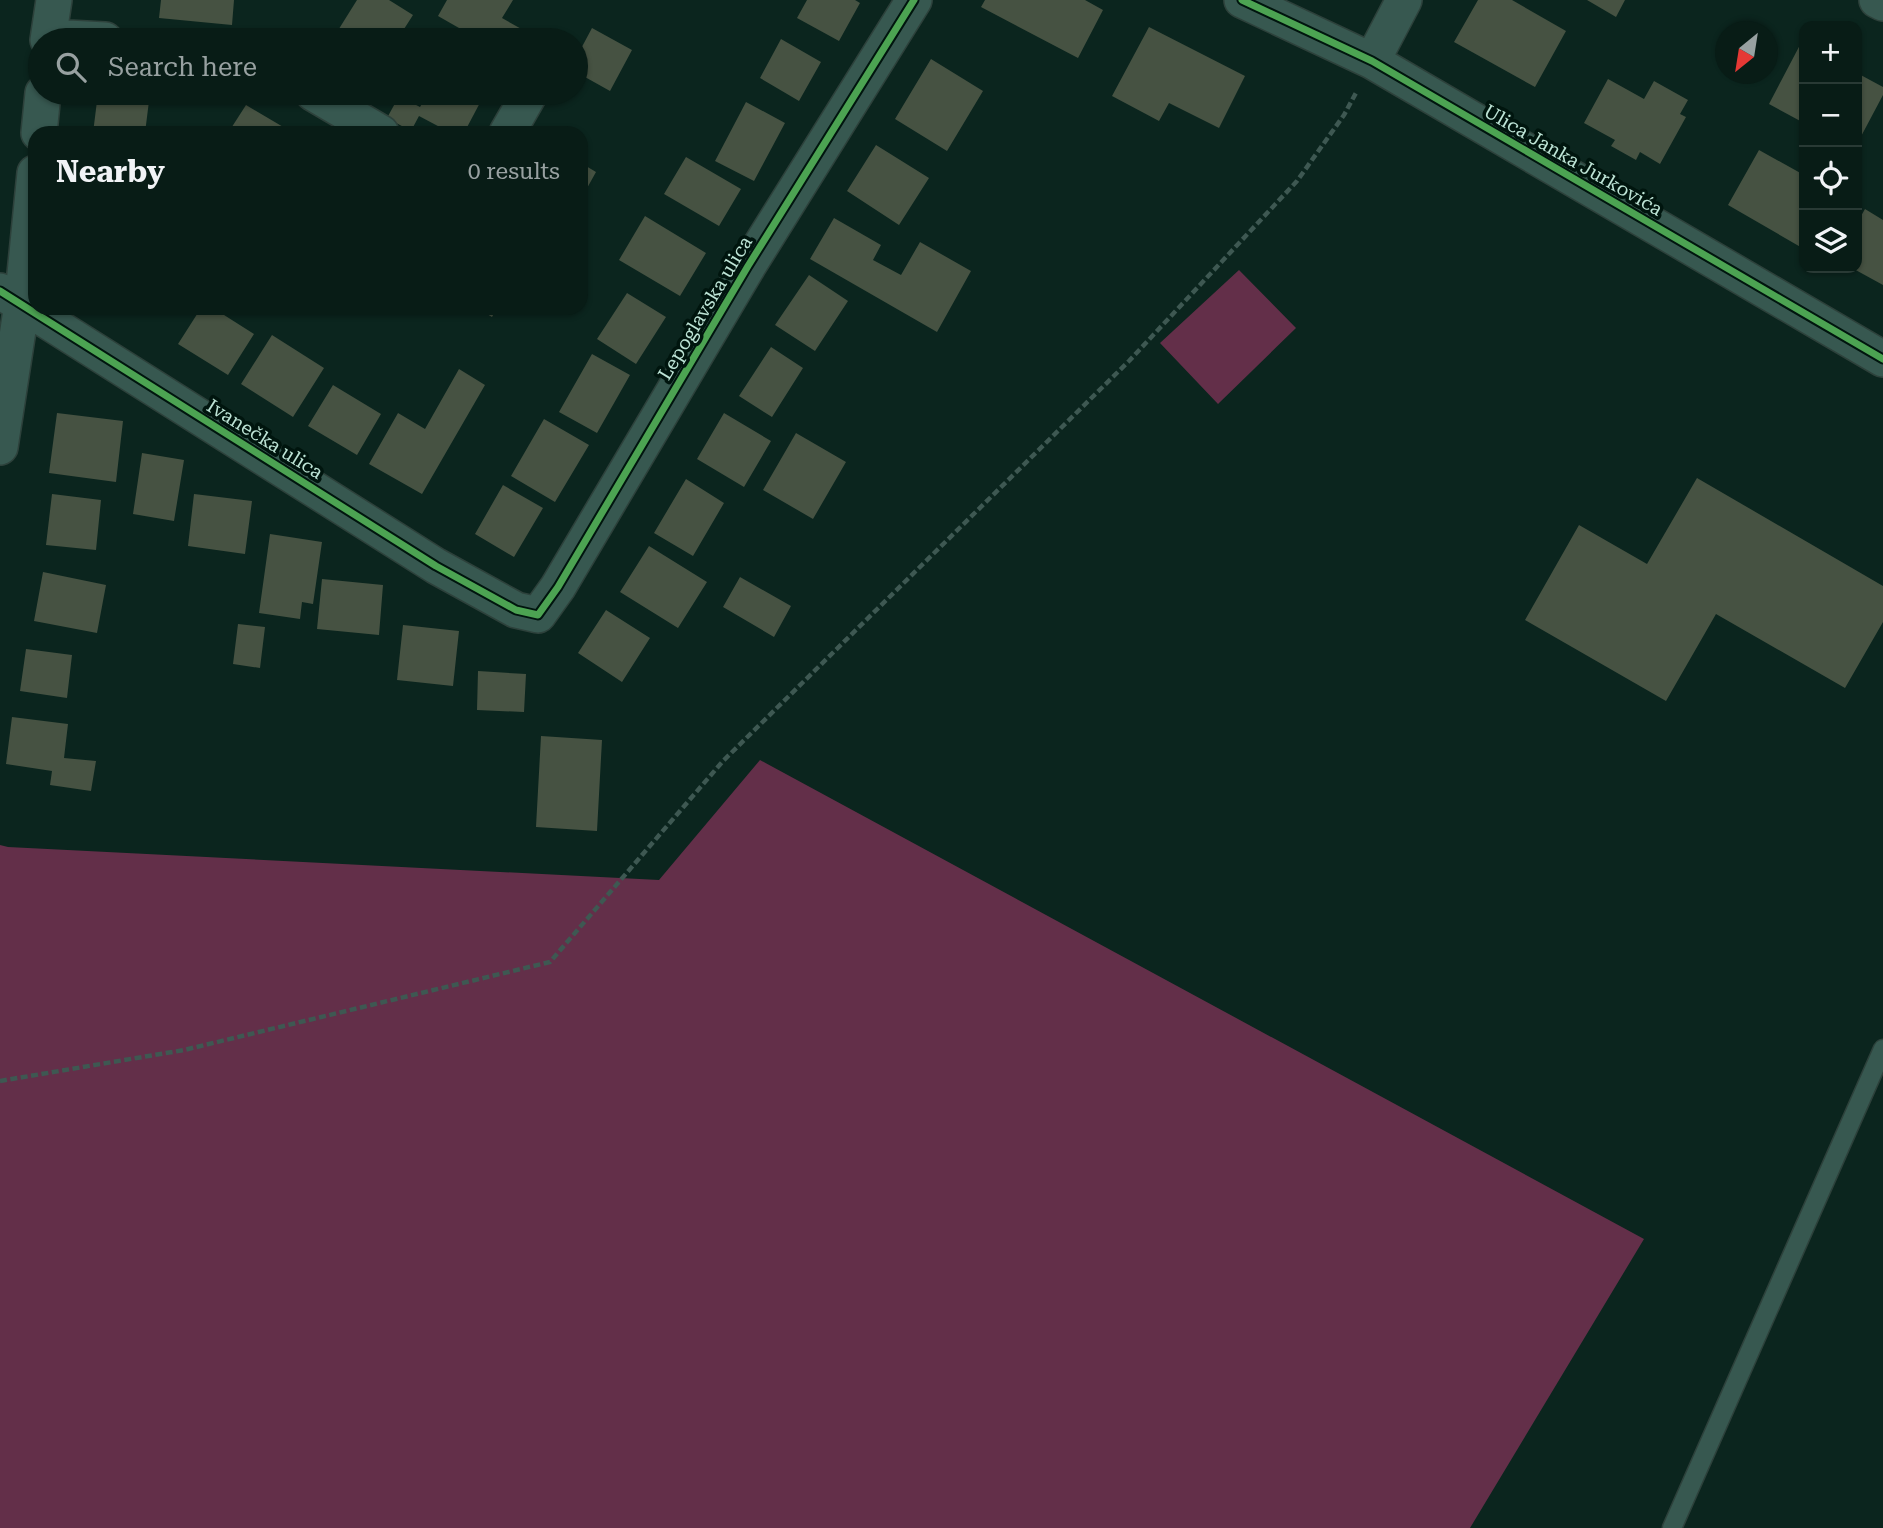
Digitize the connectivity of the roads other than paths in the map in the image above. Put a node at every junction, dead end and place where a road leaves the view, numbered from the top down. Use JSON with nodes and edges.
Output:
{"nodes":[{"id":1,"x":54,"y":0,"type":"edge"},
{"id":2,"x":914,"y":0,"type":"edge"},
{"id":3,"x":1241,"y":0,"type":"edge"},
{"id":4,"x":1404,"y":0,"type":"edge"},
{"id":5,"x":1877,"y":0,"type":"edge"},
{"id":6,"x":1883,"y":3,"type":"edge"},
{"id":7,"x":50,"y":28,"type":"edge"},
{"id":8,"x":1373,"y":61,"type":"junction"},
{"id":9,"x":42,"y":105,"type":"edge"},
{"id":10,"x":333,"y":105,"type":"edge"},
{"id":11,"x":523,"y":105,"type":"edge"},
{"id":12,"x":40,"y":126,"type":"edge"},
{"id":13,"x":369,"y":126,"type":"edge"},
{"id":14,"x":510,"y":126,"type":"edge"},
{"id":15,"x":28,"y":209,"type":"edge"},
{"id":16,"x":11,"y":297,"type":"edge"},
{"id":17,"x":28,"y":308,"type":"edge"},
{"id":18,"x":39,"y":315,"type":"edge"},
{"id":19,"x":1883,"y":359,"type":"edge"},
{"id":20,"x":0,"y":447,"type":"edge"},
{"id":21,"x":516,"y":610,"type":"joint"},
{"id":22,"x":1883,"y":1049,"type":"edge"},
{"id":23,"x":1672,"y":1528,"type":"edge"}],
"edges":[{"from":1,"to":7,"type":"street"},
{"from":2,"to":21,"type":"street","name":"Lepoglavska ulica"},
{"from":3,"to":8,"type":"street","name":"Ulica Janka Jurkovića"},
{"from":4,"to":8,"type":"street"},
{"from":5,"to":6,"type":"street"},
{"from":8,"to":19,"type":"street","name":"Ulica Janka Jurkovića"},
{"from":9,"to":12,"type":"street"},
{"from":10,"to":13,"type":"street"},
{"from":11,"to":14,"type":"street"},
{"from":15,"to":16,"type":"street"},
{"from":16,"to":17,"type":"street","name":"Ivanečka ulica"},
{"from":16,"to":20,"type":"street"},
{"from":18,"to":21,"type":"street","name":"Ivanečka ulica"},
{"from":22,"to":23,"type":"lane"}]}
